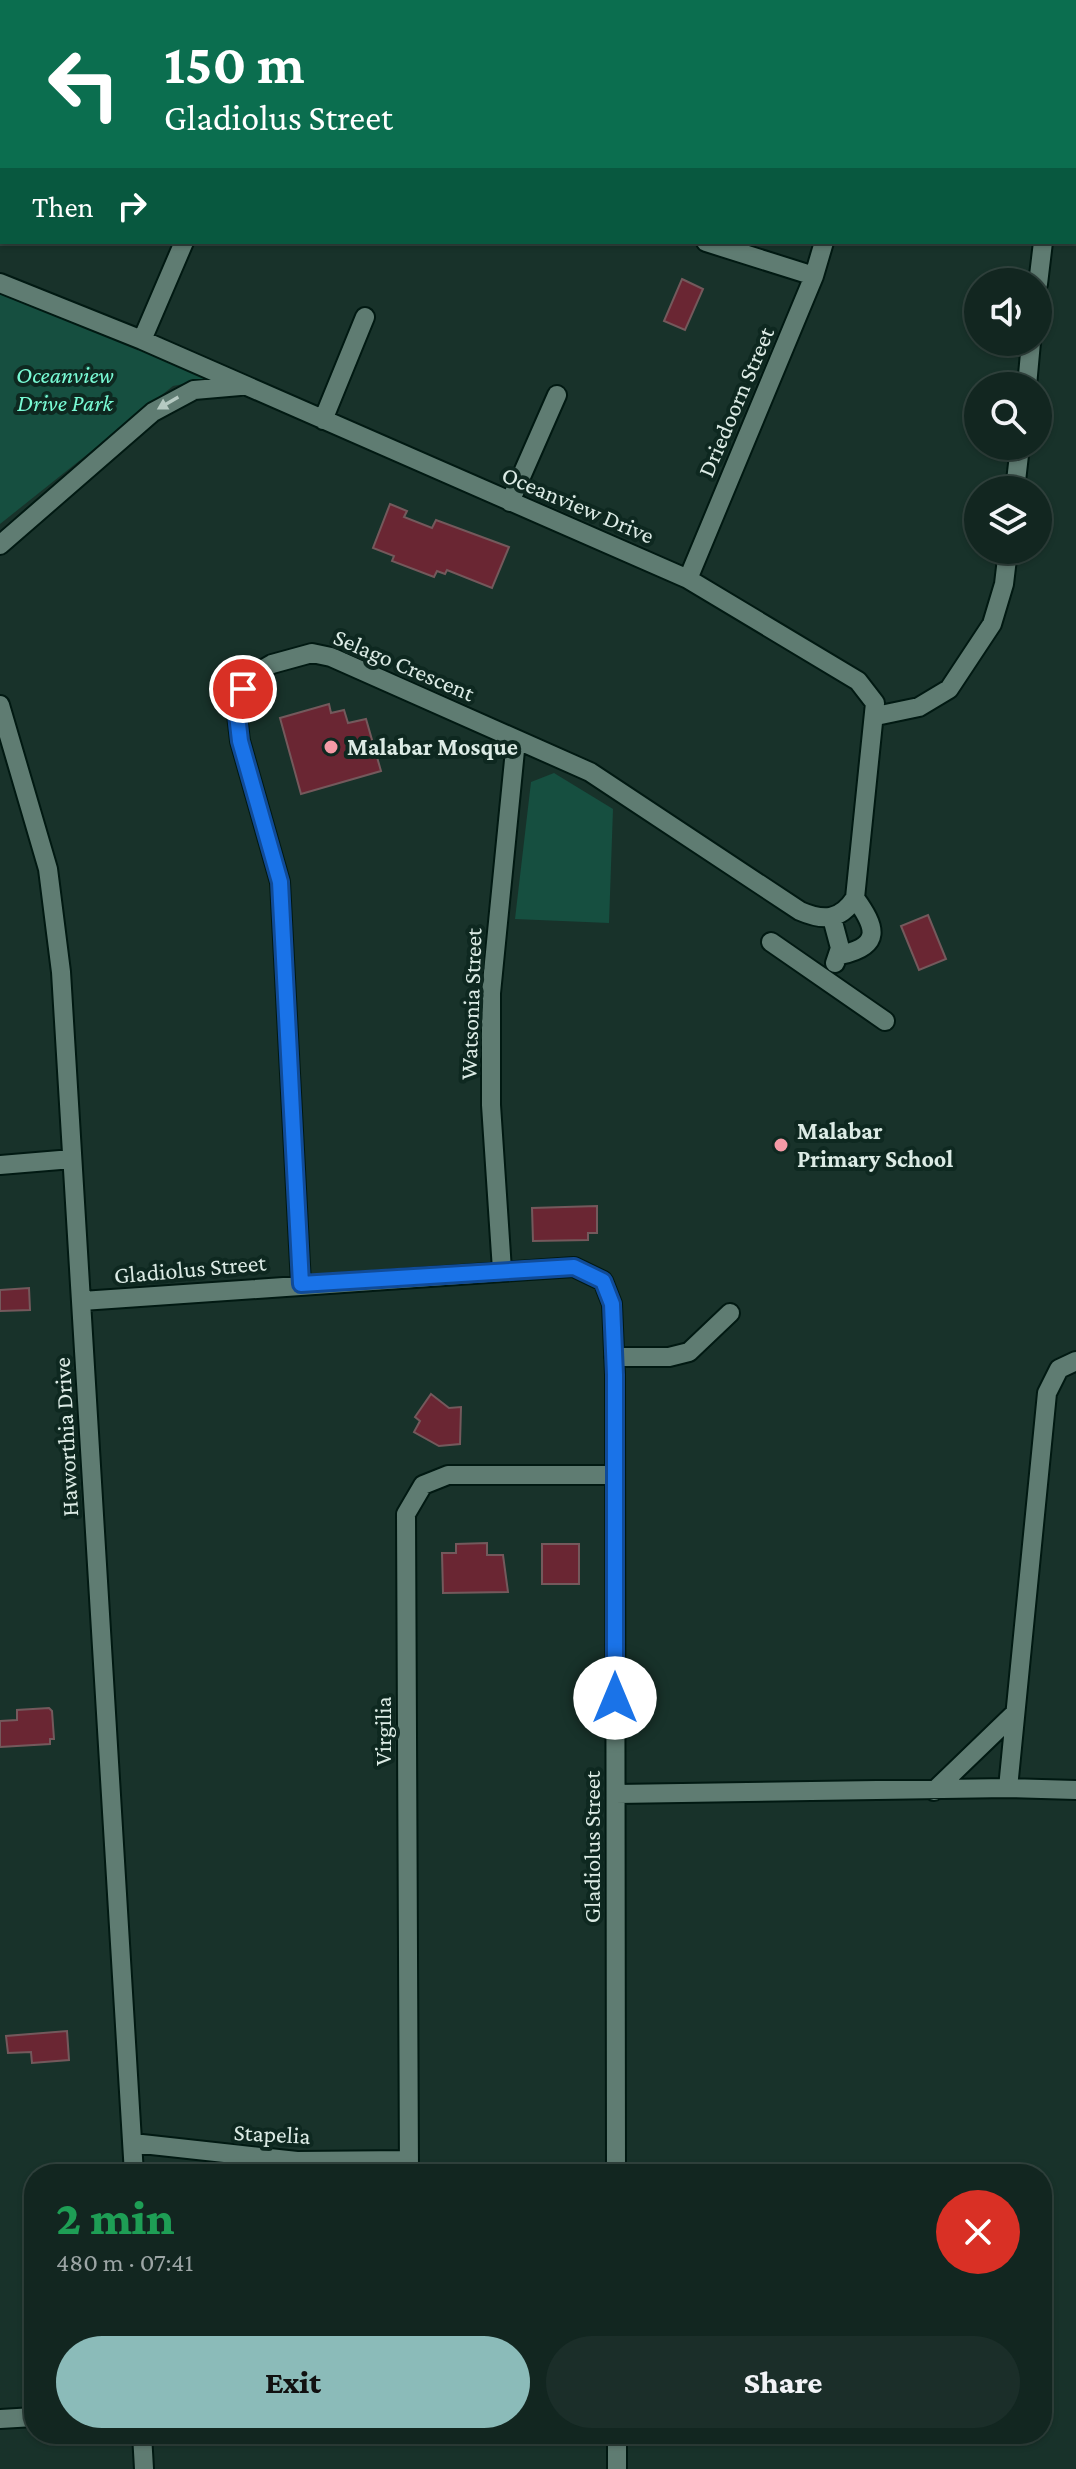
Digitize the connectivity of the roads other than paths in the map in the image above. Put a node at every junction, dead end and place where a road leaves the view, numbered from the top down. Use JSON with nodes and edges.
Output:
{"nodes":[{"id":1,"x":183,"y":244,"type":"edge"},
{"id":2,"x":712,"y":244,"type":"edge"},
{"id":3,"x":823,"y":244,"type":"edge"},
{"id":4,"x":1043,"y":244,"type":"edge"},
{"id":5,"x":1040,"y":268,"type":"edge"},
{"id":6,"x":814,"y":276,"type":"junction"},
{"id":7,"x":0,"y":283,"type":"edge"},
{"id":8,"x":365,"y":317,"type":"dead end"},
{"id":9,"x":142,"y":340,"type":"junction"},
{"id":10,"x":242,"y":386,"type":"junction"},
{"id":11,"x":557,"y":395,"type":"dead end"},
{"id":12,"x":323,"y":420,"type":"junction"},
{"id":13,"x":510,"y":502,"type":"junction"},
{"id":14,"x":0,"y":545,"type":"edge"},
{"id":15,"x":1006,"y":564,"type":"edge"},
{"id":16,"x":688,"y":579,"type":"junction"},
{"id":17,"x":0,"y":705,"type":"edge"},
{"id":18,"x":875,"y":709,"type":"junction"},
{"id":19,"x":516,"y":740,"type":"junction"},
{"id":20,"x":855,"y":898,"type":"junction"},
{"id":21,"x":832,"y":918,"type":"junction"},
{"id":22,"x":771,"y":942,"type":"dead end"},
{"id":23,"x":840,"y":955,"type":"junction"},
{"id":24,"x":824,"y":978,"type":"junction"},
{"id":25,"x":885,"y":1021,"type":"dead end"},
{"id":26,"x":72,"y":1159,"type":"junction"},
{"id":27,"x":0,"y":1165,"type":"edge"},
{"id":28,"x":502,"y":1270,"type":"junction"},
{"id":29,"x":301,"y":1284,"type":"junction"},
{"id":30,"x":82,"y":1301,"type":"junction"},
{"id":31,"x":730,"y":1313,"type":"dead end"},
{"id":32,"x":614,"y":1357,"type":"junction"},
{"id":33,"x":1076,"y":1361,"type":"edge"},
{"id":34,"x":613,"y":1475,"type":"junction"},
{"id":35,"x":1015,"y":1713,"type":"junction"},
{"id":36,"x":1008,"y":1788,"type":"junction"},
{"id":37,"x":1076,"y":1790,"type":"edge"},
{"id":38,"x":934,"y":1791,"type":"junction"},
{"id":39,"x":616,"y":1794,"type":"junction"},
{"id":40,"x":133,"y":2143,"type":"junction"},
{"id":41,"x":134,"y":2164,"type":"edge"},
{"id":42,"x":353,"y":2164,"type":"edge"},
{"id":43,"x":409,"y":2164,"type":"edge"},
{"id":44,"x":616,"y":2164,"type":"edge"},
{"id":45,"x":24,"y":2418,"type":"edge"},
{"id":46,"x":0,"y":2419,"type":"edge"},
{"id":47,"x":143,"y":2444,"type":"edge"},
{"id":48,"x":617,"y":2444,"type":"edge"},
{"id":49,"x":144,"y":2469,"type":"edge"},
{"id":50,"x":617,"y":2469,"type":"edge"}],
"edges":[{"from":1,"to":9,"type":"street"},
{"from":2,"to":6,"type":"street"},
{"from":3,"to":6,"type":"street","name":"Driedoorn Street"},
{"from":4,"to":5,"type":"street"},
{"from":6,"to":16,"type":"street","name":"Driedoorn Street"},
{"from":7,"to":9,"type":"street","name":"Oceanview Drive"},
{"from":8,"to":12,"type":"street"},
{"from":9,"to":10,"type":"street","name":"Oceanview Drive"},
{"from":10,"to":12,"type":"street","name":"Oceanview Drive"},
{"from":10,"to":14,"type":"street","name":"Oceanview Drive","one_way":true},
{"from":11,"to":13,"type":"street"},
{"from":12,"to":13,"type":"street","name":"Oceanview Drive"},
{"from":13,"to":16,"type":"street","name":"Oceanview Drive"},
{"from":15,"to":18,"type":"street"},
{"from":16,"to":18,"type":"street","name":"Oceanview Drive"},
{"from":17,"to":26,"type":"street","name":"Haworthia Drive"},
{"from":18,"to":20,"type":"street"},
{"from":19,"to":21,"type":"street","name":"Selago Crescent"},
{"from":19,"to":28,"type":"street","name":"Watsonia Street"},
{"from":19,"to":29,"type":"street","name":"Selago Crescent"},
{"from":20,"to":21,"type":"street"},
{"from":20,"to":23,"type":"street"},
{"from":21,"to":23,"type":"street"},
{"from":22,"to":24,"type":"street"},
{"from":23,"to":24,"type":"street"},
{"from":24,"to":25,"type":"street"},
{"from":26,"to":27,"type":"street"},
{"from":26,"to":30,"type":"street","name":"Haworthia Drive"},
{"from":28,"to":29,"type":"street","name":"Gladiolus Street"},
{"from":28,"to":32,"type":"street","name":"Gladiolus Street"},
{"from":29,"to":30,"type":"street","name":"Gladiolus Street"},
{"from":30,"to":40,"type":"street","name":"Haworthia Drive"},
{"from":31,"to":32,"type":"street"},
{"from":32,"to":34,"type":"street","name":"Gladiolus Street"},
{"from":33,"to":35,"type":"street"},
{"from":34,"to":39,"type":"street","name":"Gladiolus Street"},
{"from":34,"to":43,"type":"street","name":"Virgilia"},
{"from":35,"to":36,"type":"street"},
{"from":35,"to":38,"type":"street"},
{"from":36,"to":37,"type":"street"},
{"from":36,"to":38,"type":"street"},
{"from":38,"to":39,"type":"street"},
{"from":39,"to":44,"type":"street","name":"Gladiolus Street"},
{"from":40,"to":41,"type":"street","name":"Haworthia Drive"},
{"from":40,"to":42,"type":"street","name":"Stapelia"},
{"from":45,"to":46,"type":"street"},
{"from":47,"to":49,"type":"street"},
{"from":48,"to":50,"type":"street"}]}
